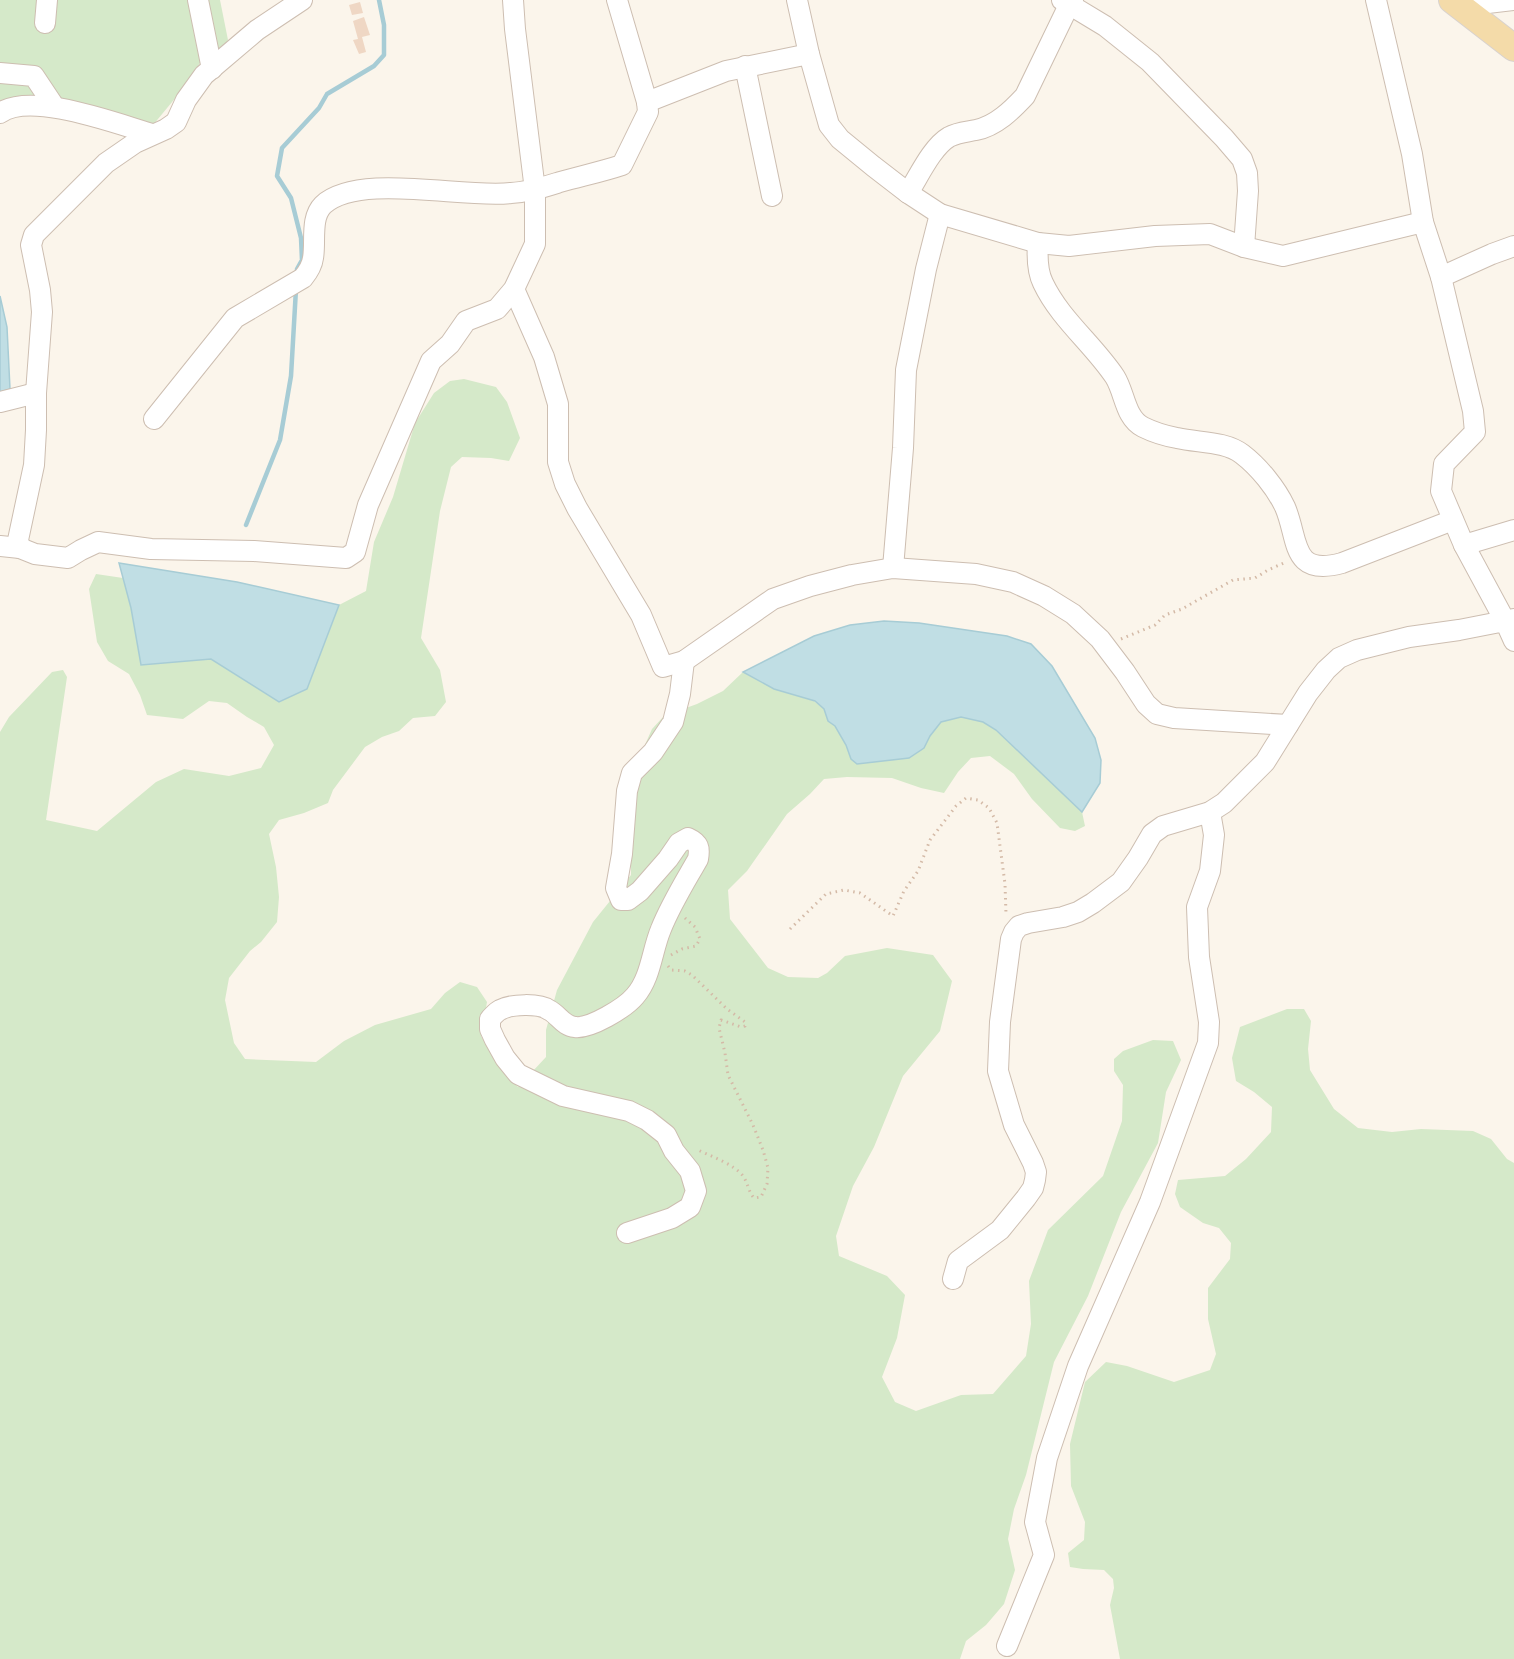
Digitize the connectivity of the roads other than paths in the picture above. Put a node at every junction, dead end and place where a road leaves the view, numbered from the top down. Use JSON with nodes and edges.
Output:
{"nodes":[{"id":1,"x":47,"y":0,"type":"edge"},
{"id":2,"x":198,"y":0,"type":"edge"},
{"id":3,"x":302,"y":0,"type":"edge"},
{"id":4,"x":513,"y":0,"type":"edge"},
{"id":5,"x":617,"y":0,"type":"edge"},
{"id":6,"x":797,"y":0,"type":"edge"},
{"id":7,"x":1376,"y":0,"type":"edge"},
{"id":8,"x":1514,"y":0,"type":"edge"},
{"id":9,"x":1068,"y":2,"type":"edge"},
{"id":10,"x":1459,"y":7,"type":"edge"},
{"id":11,"x":45,"y":23,"type":"dead end"},
{"id":12,"x":1514,"y":48,"type":"edge"},
{"id":13,"x":808,"y":54,"type":"junction"},
{"id":14,"x":745,"y":66,"type":"junction"},
{"id":15,"x":212,"y":69,"type":"junction"},
{"id":16,"x":0,"y":73,"type":"edge"},
{"id":17,"x":647,"y":102,"type":"junction"},
{"id":18,"x":54,"y":106,"type":"junction"},
{"id":19,"x":0,"y":112,"type":"edge"},
{"id":20,"x":152,"y":134,"type":"junction"},
{"id":21,"x":535,"y":190,"type":"junction"},
{"id":22,"x":908,"y":193,"type":"junction"},
{"id":23,"x":772,"y":196,"type":"dead end"},
{"id":24,"x":940,"y":214,"type":"junction"},
{"id":25,"x":1423,"y":222,"type":"junction"},
{"id":26,"x":1038,"y":243,"type":"junction"},
{"id":27,"x":1514,"y":246,"type":"edge"},
{"id":28,"x":1244,"y":247,"type":"junction"},
{"id":29,"x":1441,"y":277,"type":"junction"},
{"id":30,"x":514,"y":289,"type":"junction"},
{"id":31,"x":36,"y":393,"type":"junction"},
{"id":32,"x":0,"y":402,"type":"edge"},
{"id":33,"x":154,"y":419,"type":"dead end"},
{"id":34,"x":1453,"y":520,"type":"junction"},
{"id":35,"x":1514,"y":530,"type":"edge"},
{"id":36,"x":1464,"y":545,"type":"junction"},
{"id":37,"x":0,"y":546,"type":"edge"},
{"id":38,"x":20,"y":548,"type":"junction"},
{"id":39,"x":893,"y":568,"type":"junction"},
{"id":40,"x":1509,"y":620,"type":"edge"},
{"id":41,"x":1514,"y":641,"type":"edge"},
{"id":42,"x":684,"y":661,"type":"junction"},
{"id":43,"x":1288,"y":725,"type":"junction"},
{"id":44,"x":1210,"y":812,"type":"junction"},
{"id":45,"x":627,"y":1233,"type":"dead end"},
{"id":46,"x":953,"y":1279,"type":"dead end"},
{"id":47,"x":1007,"y":1646,"type":"dead end"}],
"edges":[{"from":1,"to":11,"type":"street"},
{"from":2,"to":15,"type":"street"},
{"from":3,"to":15,"type":"street"},
{"from":4,"to":21,"type":"street"},
{"from":5,"to":17,"type":"street"},
{"from":6,"to":13,"type":"street"},
{"from":7,"to":25,"type":"street"},
{"from":8,"to":10,"type":"street"},
{"from":9,"to":22,"type":"street"},
{"from":9,"to":28,"type":"street"},
{"from":10,"to":12,"type":"main road"},
{"from":13,"to":14,"type":"street"},
{"from":13,"to":22,"type":"street"},
{"from":14,"to":17,"type":"street"},
{"from":14,"to":23,"type":"street"},
{"from":15,"to":20,"type":"street"},
{"from":16,"to":18,"type":"street"},
{"from":17,"to":21,"type":"street"},
{"from":18,"to":19,"type":"street"},
{"from":18,"to":20,"type":"street"},
{"from":20,"to":31,"type":"street"},
{"from":21,"to":30,"type":"street"},
{"from":21,"to":33,"type":"street"},
{"from":22,"to":24,"type":"street"},
{"from":24,"to":26,"type":"street"},
{"from":24,"to":39,"type":"street"},
{"from":25,"to":28,"type":"street"},
{"from":25,"to":29,"type":"street"},
{"from":26,"to":28,"type":"street"},
{"from":26,"to":34,"type":"street"},
{"from":27,"to":29,"type":"street"},
{"from":29,"to":34,"type":"street"},
{"from":30,"to":38,"type":"street"},
{"from":30,"to":42,"type":"street"},
{"from":31,"to":32,"type":"street"},
{"from":31,"to":38,"type":"street"},
{"from":34,"to":36,"type":"street"},
{"from":35,"to":36,"type":"street"},
{"from":36,"to":40,"type":"street"},
{"from":37,"to":38,"type":"street"},
{"from":39,"to":42,"type":"street"},
{"from":39,"to":43,"type":"street"},
{"from":40,"to":41,"type":"street"},
{"from":40,"to":43,"type":"street"},
{"from":42,"to":45,"type":"street"},
{"from":43,"to":44,"type":"street"},
{"from":44,"to":46,"type":"street"},
{"from":44,"to":47,"type":"street"}]}
